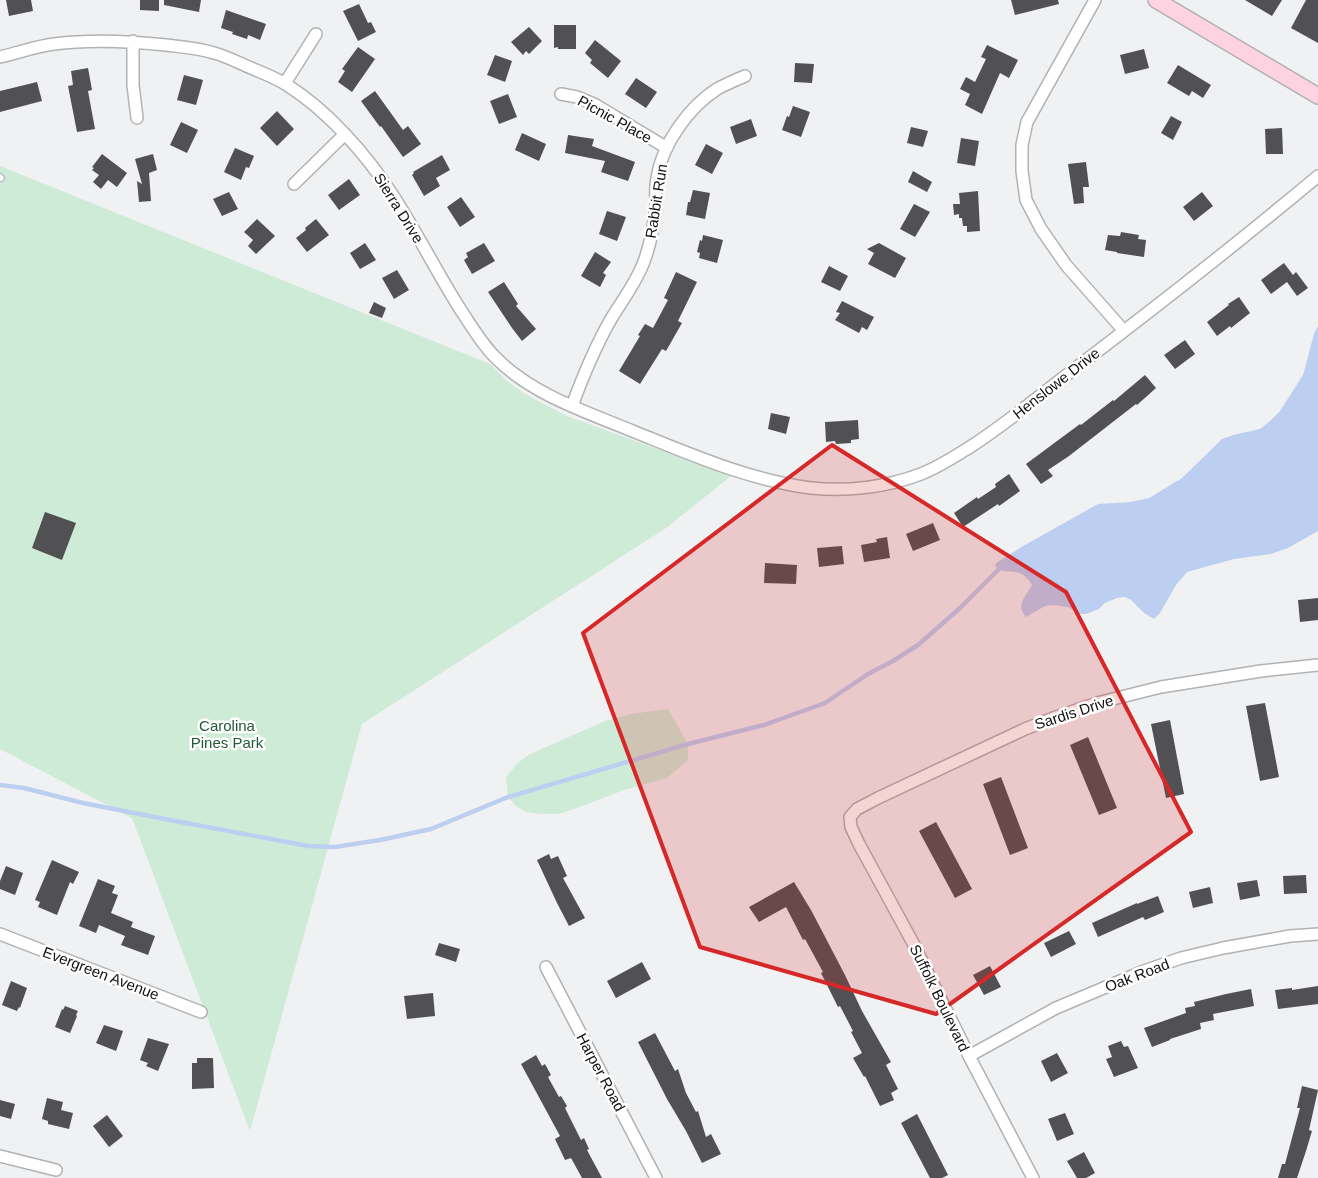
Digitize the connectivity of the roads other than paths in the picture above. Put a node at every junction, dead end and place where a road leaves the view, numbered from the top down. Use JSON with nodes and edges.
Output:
{"nodes":[{"id":1,"x":1095,"y":0,"type":"edge"},
{"id":2,"x":1156,"y":0,"type":"edge"},
{"id":3,"x":316,"y":34,"type":"dead end"},
{"id":4,"x":133,"y":41,"type":"junction"},
{"id":5,"x":0,"y":57,"type":"edge"},
{"id":6,"x":745,"y":76,"type":"dead end"},
{"id":7,"x":285,"y":83,"type":"junction"},
{"id":8,"x":561,"y":94,"type":"dead end"},
{"id":9,"x":1318,"y":96,"type":"edge"},
{"id":10,"x":138,"y":118,"type":"dead end"},
{"id":11,"x":345,"y":134,"type":"junction"},
{"id":12,"x":667,"y":148,"type":"junction"},
{"id":13,"x":1318,"y":176,"type":"edge"},
{"id":14,"x":294,"y":184,"type":"dead end"},
{"id":15,"x":1124,"y":331,"type":"junction"},
{"id":16,"x":572,"y":406,"type":"junction"},
{"id":17,"x":754,"y":476,"type":"joint"},
{"id":18,"x":1318,"y":665,"type":"edge"},
{"id":19,"x":850,"y":817,"type":"joint"},
{"id":20,"x":0,"y":934,"type":"edge"},
{"id":21,"x":1318,"y":934,"type":"edge"},
{"id":22,"x":546,"y":967,"type":"dead end"},
{"id":23,"x":201,"y":1012,"type":"dead end"},
{"id":24,"x":969,"y":1056,"type":"junction"},
{"id":25,"x":0,"y":1156,"type":"edge"},
{"id":26,"x":56,"y":1170,"type":"dead end"},
{"id":27,"x":656,"y":1178,"type":"edge"},
{"id":28,"x":1033,"y":1178,"type":"edge"}],
"edges":[{"from":1,"to":15,"type":"street"},
{"from":2,"to":9,"type":"street"},
{"from":3,"to":7,"type":"street"},
{"from":4,"to":5,"type":"street","name":"Sierra Drive"},
{"from":4,"to":7,"type":"street","name":"Sierra Drive"},
{"from":4,"to":10,"type":"street"},
{"from":6,"to":12,"type":"street","name":"Rabbit Run"},
{"from":7,"to":11,"type":"street","name":"Sierra Drive"},
{"from":8,"to":12,"type":"street","name":"Picnic Place"},
{"from":11,"to":14,"type":"street"},
{"from":11,"to":16,"type":"street","name":"Sierra Drive"},
{"from":12,"to":16,"type":"street","name":"Rabbit Run"},
{"from":13,"to":15,"type":"street","name":"Henslowe Drive"},
{"from":15,"to":17,"type":"street","name":"Henslowe Drive"},
{"from":16,"to":17,"type":"street","name":"Sierra Drive"},
{"from":18,"to":19,"type":"street","name":"Sardis Drive"},
{"from":19,"to":24,"type":"street","name":"Suffolk Boulevard"},
{"from":20,"to":23,"type":"street","name":"Evergreen Avenue"},
{"from":21,"to":24,"type":"street","name":"Oak Road"},
{"from":22,"to":27,"type":"street","name":"Harper Road"},
{"from":24,"to":28,"type":"street","name":"Suffolk Boulevard"},
{"from":25,"to":26,"type":"street"}]}
